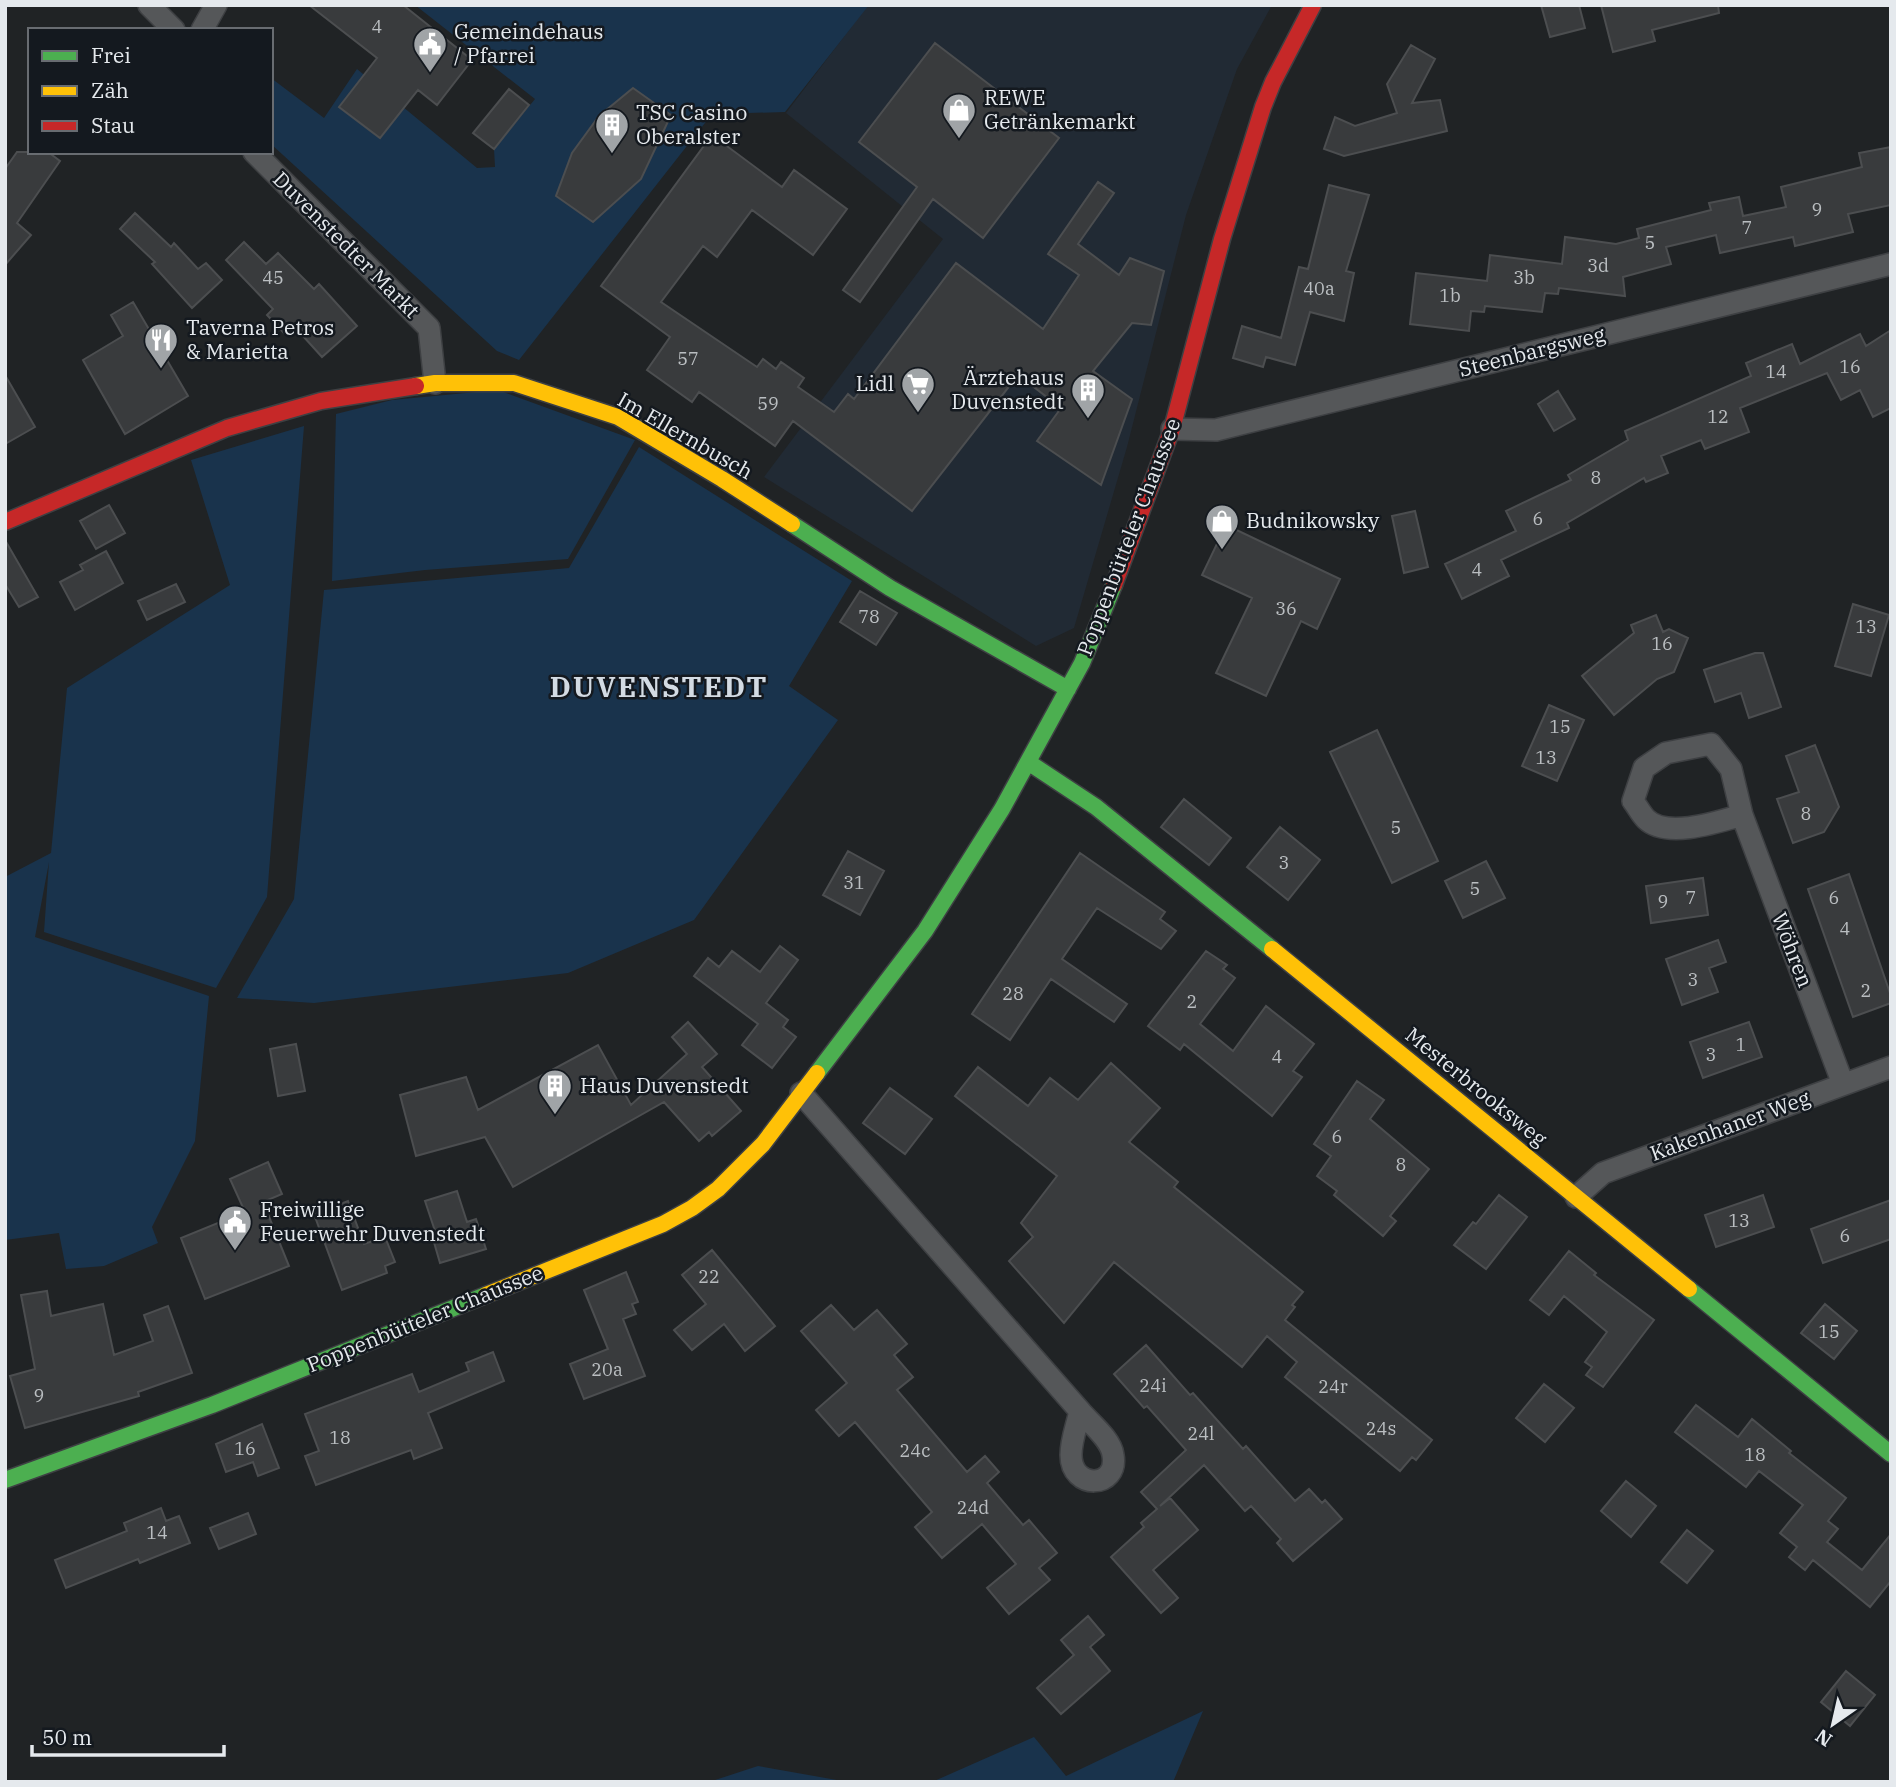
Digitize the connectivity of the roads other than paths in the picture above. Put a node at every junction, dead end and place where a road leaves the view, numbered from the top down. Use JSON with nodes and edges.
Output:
{"nodes":[{"id":1,"x":149,"y":5,"type":"edge"},
{"id":2,"x":216,"y":5,"type":"edge"},
{"id":3,"x":1313,"y":5,"type":"edge"},
{"id":4,"x":172,"y":28,"type":"edge"},
{"id":5,"x":203,"y":28,"type":"edge"},
{"id":6,"x":256,"y":154,"type":"edge"},
{"id":7,"x":1891,"y":264,"type":"edge"},
{"id":8,"x":435,"y":383,"type":"junction"},
{"id":9,"x":1172,"y":429,"type":"junction"},
{"id":10,"x":5,"y":523,"type":"edge"},
{"id":11,"x":1068,"y":689,"type":"junction"},
{"id":12,"x":1028,"y":762,"type":"junction"},
{"id":13,"x":1742,"y":815,"type":"junction"},
{"id":14,"x":1891,"y":1067,"type":"edge"},
{"id":15,"x":1843,"y":1084,"type":"junction"},
{"id":16,"x":802,"y":1094,"type":"junction"},
{"id":17,"x":1576,"y":1197,"type":"junction"},
{"id":18,"x":1080,"y":1411,"type":"dead end"},
{"id":19,"x":1891,"y":1454,"type":"edge"},
{"id":20,"x":5,"y":1480,"type":"edge"}],
"edges":[{"from":1,"to":4,"type":"street"},
{"from":2,"to":5,"type":"street"},
{"from":3,"to":9,"type":"street","name":"Poppenbütteler Chaussee"},
{"from":6,"to":8,"type":"street","name":"Duvenstedter Markt"},
{"from":7,"to":9,"type":"street","name":"Steenbargsweg"},
{"from":8,"to":10,"type":"street","name":"Im Ellernbusch"},
{"from":8,"to":11,"type":"street","name":"Im Ellernbusch"},
{"from":9,"to":11,"type":"street","name":"Poppenbütteler Chaussee"},
{"from":11,"to":12,"type":"street","name":"Poppenbütteler Chaussee"},
{"from":12,"to":16,"type":"street","name":"Poppenbütteler Chaussee"},
{"from":12,"to":17,"type":"street","name":"Mesterbrooksweg"},
{"from":13,"to":13,"type":"street","name":"Wöhren"},
{"from":13,"to":15,"type":"street","name":"Wöhren"},
{"from":14,"to":15,"type":"street","name":"Kakenhaner Weg"},
{"from":15,"to":17,"type":"street","name":"Kakenhaner Weg"},
{"from":16,"to":18,"type":"street"},
{"from":16,"to":20,"type":"street","name":"Poppenbütteler Chaussee"},
{"from":17,"to":19,"type":"street","name":"Mesterbrooksweg"}]}
